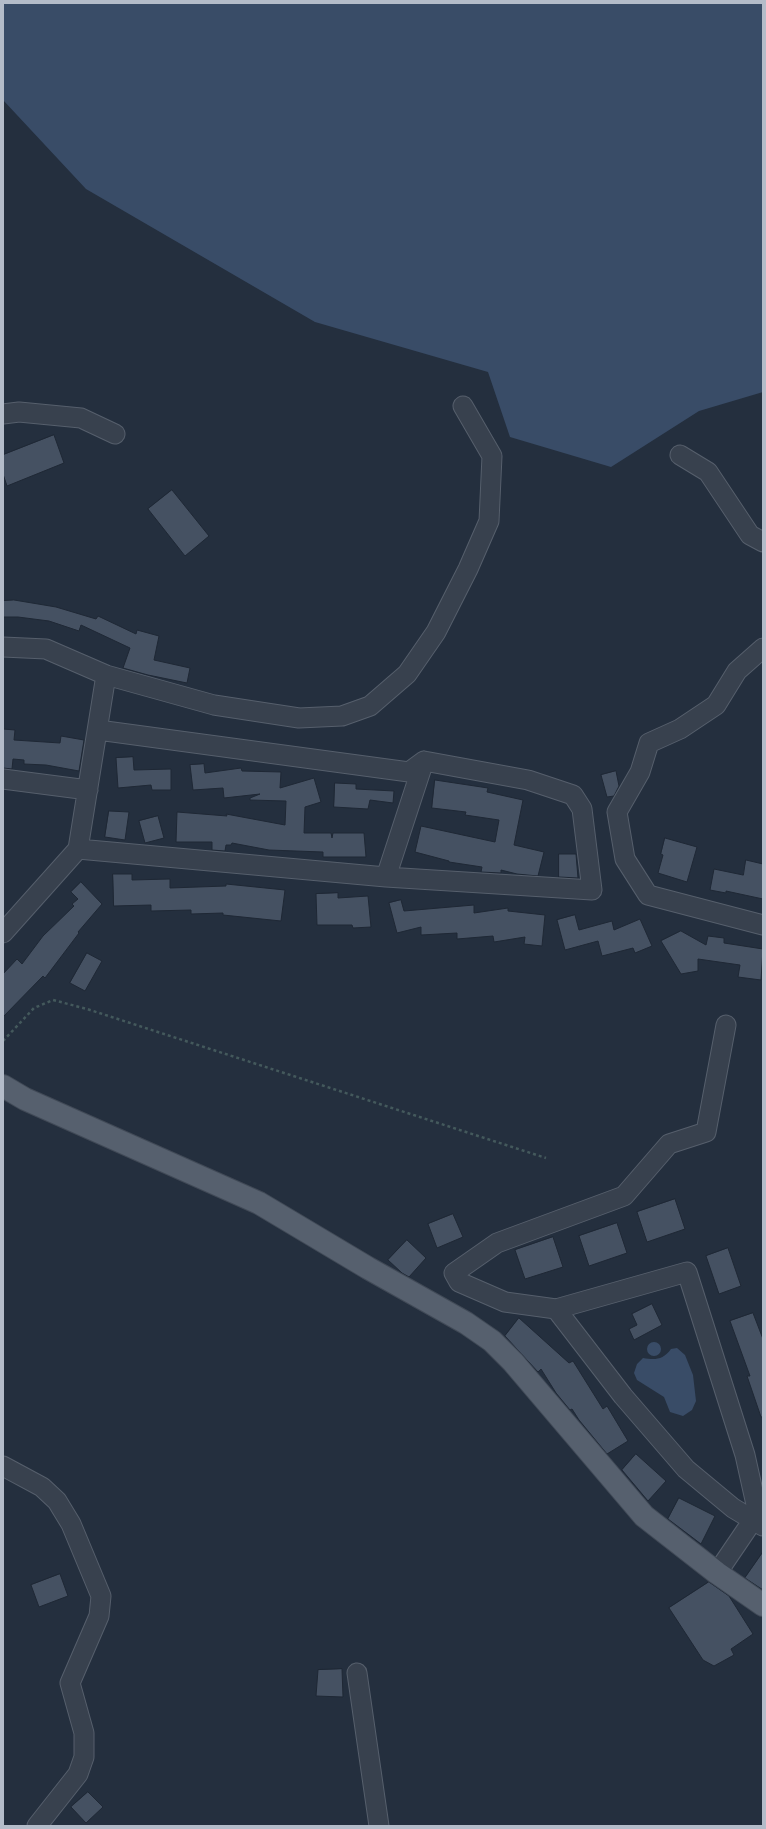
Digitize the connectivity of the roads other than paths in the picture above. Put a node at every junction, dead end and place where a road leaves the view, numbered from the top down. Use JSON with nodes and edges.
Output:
{"nodes":[{"id":1,"x":463,"y":406,"type":"dead end"},
{"id":2,"x":3,"y":414,"type":"edge"},
{"id":3,"x":115,"y":434,"type":"dead end"},
{"id":4,"x":680,"y":455,"type":"dead end"},
{"id":5,"x":763,"y":542,"type":"edge"},
{"id":6,"x":3,"y":647,"type":"edge"},
{"id":7,"x":763,"y":648,"type":"edge"},
{"id":8,"x":106,"y":675,"type":"junction"},
{"id":9,"x":98,"y":730,"type":"junction"},
{"id":10,"x":424,"y":761,"type":"junction"},
{"id":11,"x":3,"y":779,"type":"edge"},
{"id":12,"x":88,"y":790,"type":"junction"},
{"id":13,"x":78,"y":849,"type":"junction"},
{"id":14,"x":386,"y":877,"type":"junction"},
{"id":15,"x":763,"y":925,"type":"edge"},
{"id":16,"x":3,"y":933,"type":"edge"},
{"id":17,"x":726,"y":1025,"type":"dead end"},
{"id":18,"x":3,"y":1086,"type":"edge"},
{"id":19,"x":556,"y":1309,"type":"junction"},
{"id":20,"x":3,"y":1466,"type":"edge"},
{"id":21,"x":758,"y":1523,"type":"edge"},
{"id":22,"x":716,"y":1573,"type":"junction"},
{"id":23,"x":763,"y":1605,"type":"edge"},
{"id":24,"x":357,"y":1673,"type":"dead end"},
{"id":25,"x":37,"y":1826,"type":"edge"},
{"id":26,"x":379,"y":1826,"type":"edge"}],
"edges":[{"from":1,"to":8,"type":"street"},
{"from":2,"to":3,"type":"street"},
{"from":4,"to":5,"type":"street"},
{"from":6,"to":8,"type":"street"},
{"from":7,"to":15,"type":"street"},
{"from":8,"to":9,"type":"street"},
{"from":9,"to":10,"type":"street"},
{"from":9,"to":12,"type":"street"},
{"from":10,"to":14,"type":"street"},
{"from":10,"to":14,"type":"street"},
{"from":11,"to":12,"type":"street"},
{"from":12,"to":13,"type":"street"},
{"from":13,"to":14,"type":"street"},
{"from":13,"to":16,"type":"street"},
{"from":17,"to":19,"type":"street"},
{"from":18,"to":22,"type":"main road"},
{"from":19,"to":21,"type":"street"},
{"from":19,"to":21,"type":"street"},
{"from":20,"to":25,"type":"street"},
{"from":21,"to":22,"type":"street"},
{"from":22,"to":23,"type":"main road"},
{"from":24,"to":26,"type":"street"}]}
